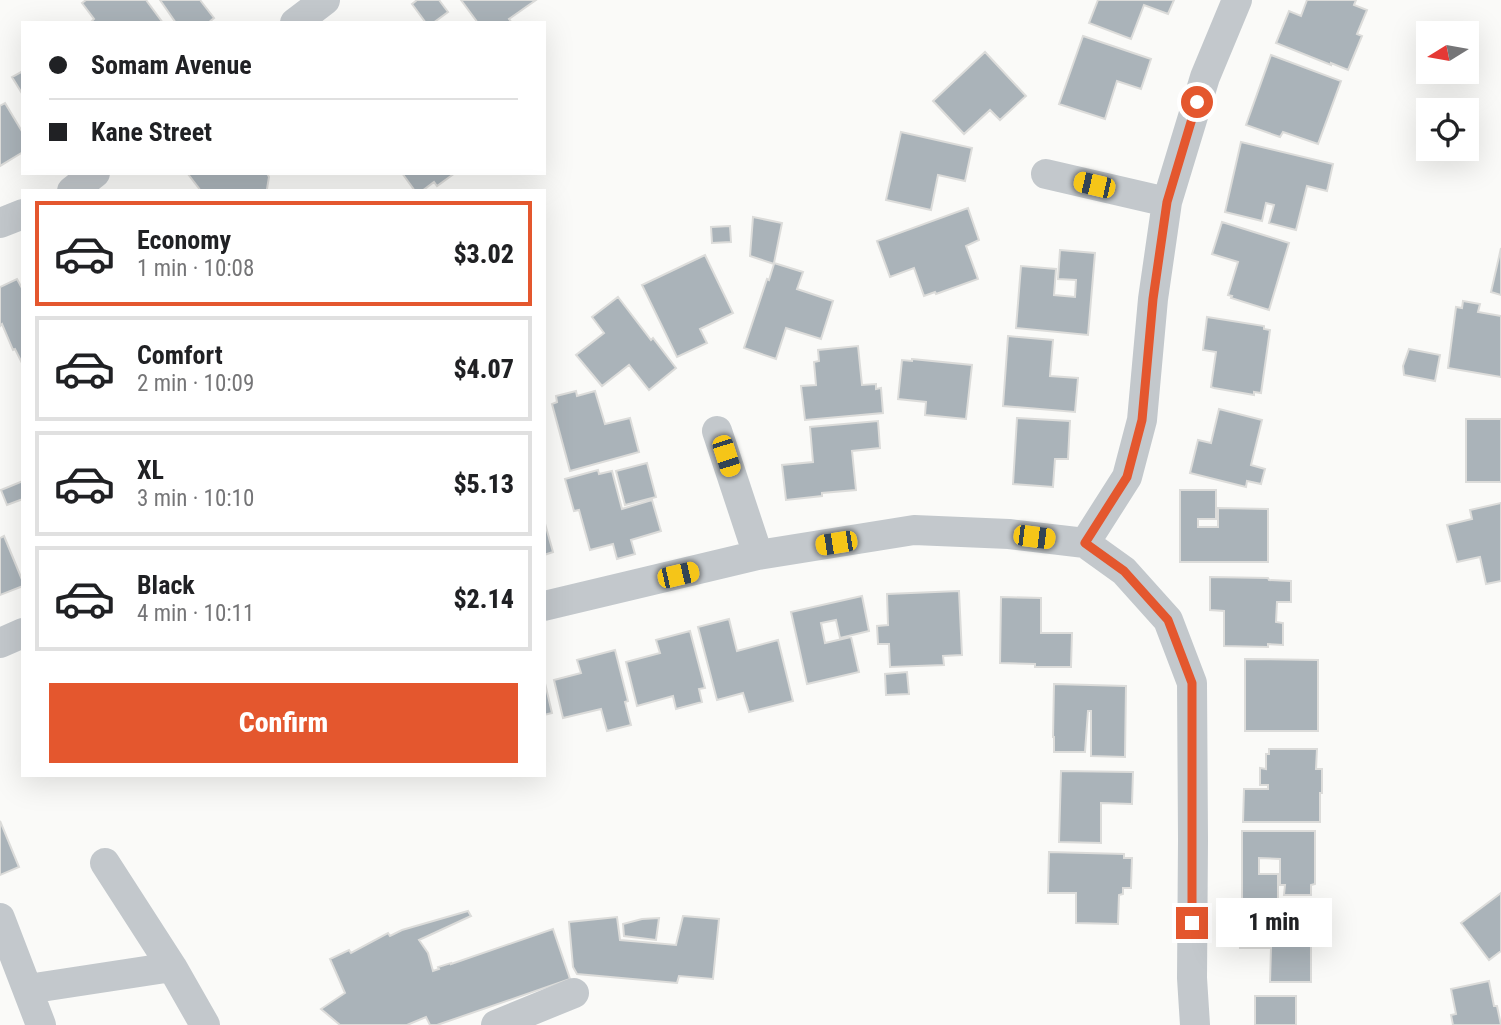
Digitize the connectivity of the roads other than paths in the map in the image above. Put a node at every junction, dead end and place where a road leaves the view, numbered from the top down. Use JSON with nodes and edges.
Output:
{"nodes":[{"id":1,"x":325,"y":0,"type":"edge"},
{"id":2,"x":1237,"y":0,"type":"edge"},
{"id":3,"x":298,"y":21,"type":"edge"},
{"id":4,"x":1046,"y":174,"type":"dead end"},
{"id":5,"x":92,"y":175,"type":"edge"},
{"id":6,"x":75,"y":189,"type":"edge"},
{"id":7,"x":1167,"y":202,"type":"junction"},
{"id":8,"x":21,"y":215,"type":"edge"},
{"id":9,"x":0,"y":223,"type":"edge"},
{"id":10,"x":717,"y":431,"type":"dead end"},
{"id":11,"x":1085,"y":543,"type":"junction"},
{"id":12,"x":758,"y":555,"type":"junction"},
{"id":13,"x":546,"y":607,"type":"edge"},
{"id":14,"x":21,"y":634,"type":"edge"},
{"id":15,"x":0,"y":643,"type":"edge"},
{"id":16,"x":105,"y":863,"type":"dead end"},
{"id":17,"x":0,"y":918,"type":"edge"},
{"id":18,"x":172,"y":967,"type":"junction"},
{"id":19,"x":27,"y":989,"type":"junction"},
{"id":20,"x":574,"y":993,"type":"dead end"},
{"id":21,"x":41,"y":1025,"type":"edge"},
{"id":22,"x":205,"y":1025,"type":"edge"},
{"id":23,"x":496,"y":1025,"type":"edge"},
{"id":24,"x":1195,"y":1025,"type":"edge"}],
"edges":[{"from":1,"to":3,"type":"street"},
{"from":2,"to":7,"type":"street"},
{"from":4,"to":7,"type":"street"},
{"from":5,"to":6,"type":"street"},
{"from":7,"to":11,"type":"street"},
{"from":8,"to":9,"type":"street"},
{"from":10,"to":12,"type":"street"},
{"from":11,"to":12,"type":"street"},
{"from":11,"to":24,"type":"street"},
{"from":12,"to":13,"type":"street"},
{"from":14,"to":15,"type":"street"},
{"from":16,"to":18,"type":"street"},
{"from":17,"to":19,"type":"street"},
{"from":18,"to":19,"type":"street"},
{"from":18,"to":22,"type":"street"},
{"from":19,"to":21,"type":"street"},
{"from":20,"to":23,"type":"street"}]}
